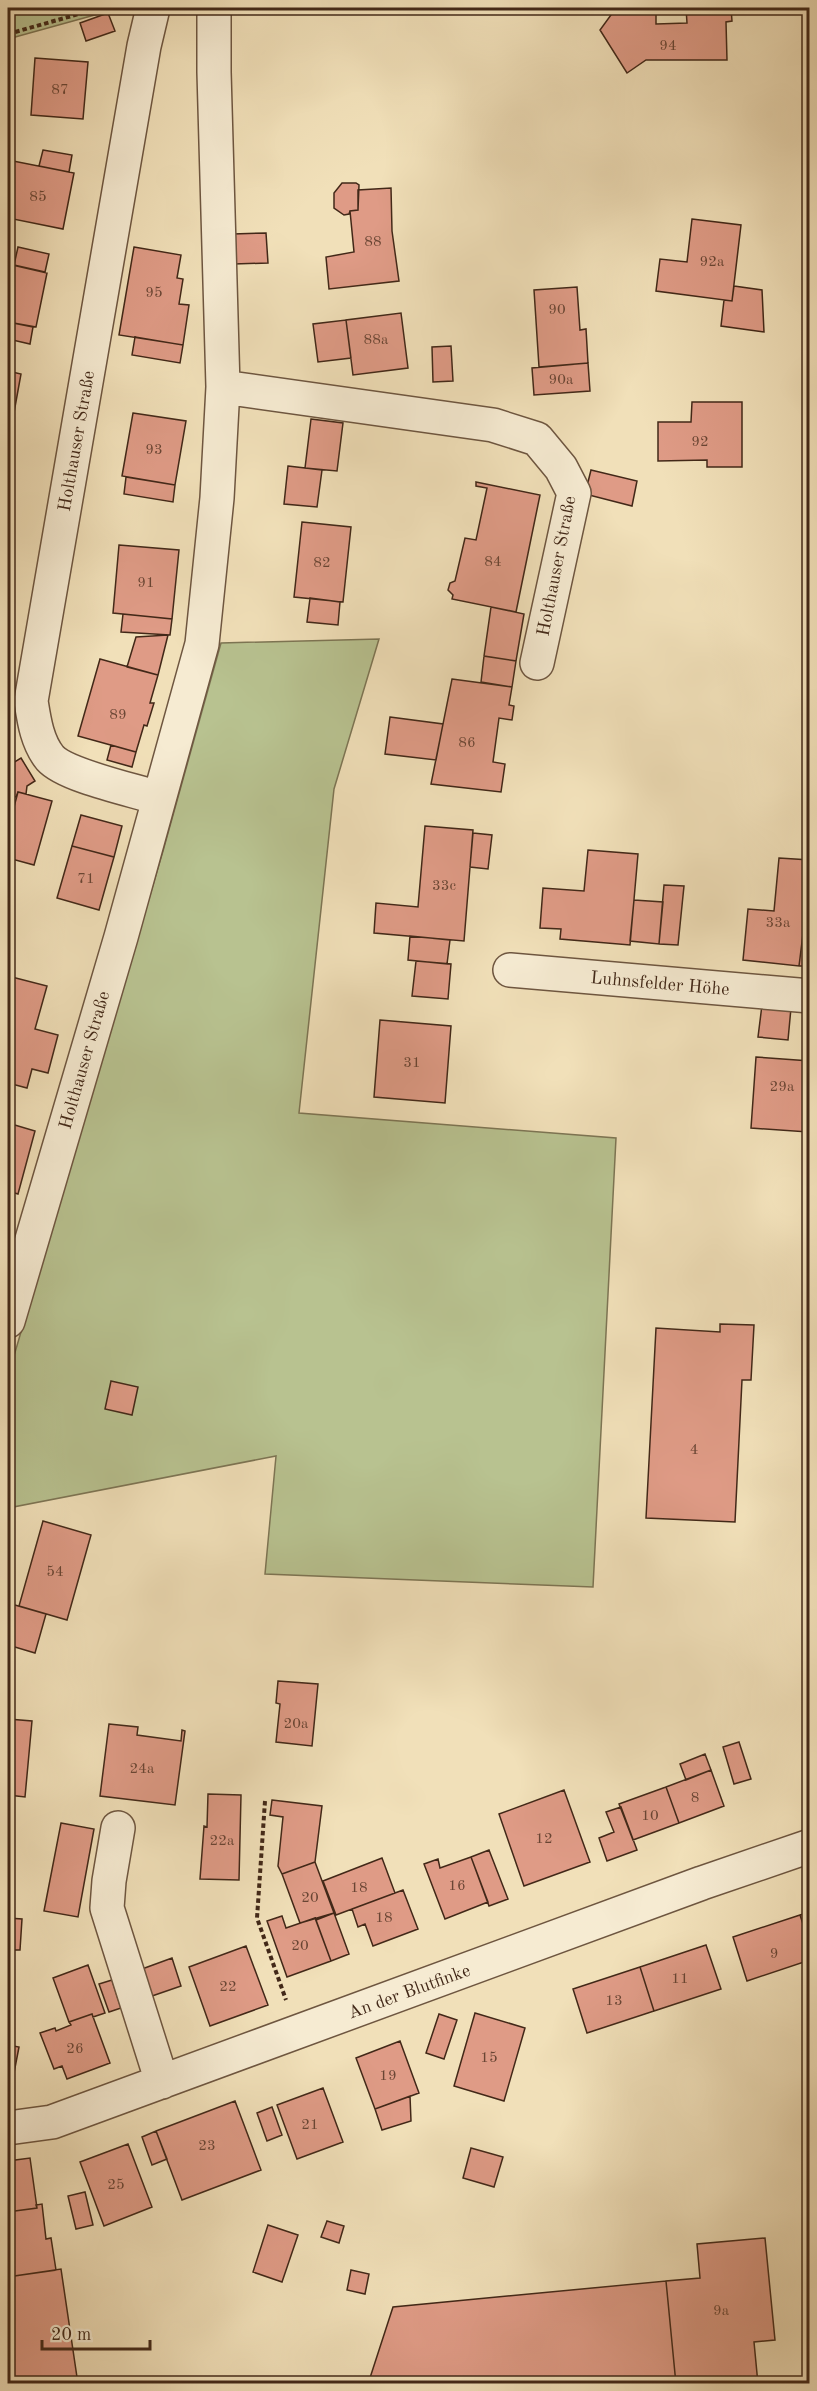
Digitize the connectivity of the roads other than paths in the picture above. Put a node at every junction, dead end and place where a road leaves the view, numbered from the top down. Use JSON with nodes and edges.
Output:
{"nodes":[{"id":1,"x":153,"y":8,"type":"edge"},
{"id":2,"x":214,"y":8,"type":"edge"},
{"id":3,"x":223,"y":387,"type":"junction"},
{"id":4,"x":537,"y":663,"type":"dead end"},
{"id":5,"x":158,"y":798,"type":"junction"},
{"id":6,"x":510,"y":970,"type":"dead end"},
{"id":7,"x":810,"y":996,"type":"edge"},
{"id":8,"x":8,"y":1321,"type":"edge"},
{"id":9,"x":118,"y":1828,"type":"dead end"},
{"id":10,"x":810,"y":1846,"type":"edge"},
{"id":11,"x":162,"y":2082,"type":"junction"},
{"id":12,"x":8,"y":2128,"type":"edge"}],
"edges":[{"from":1,"to":5,"type":"street","name":"Holthauser Straße"},
{"from":2,"to":3,"type":"street","name":"Holthauser Straße"},
{"from":3,"to":4,"type":"street","name":"Holthauser Straße"},
{"from":3,"to":5,"type":"street","name":"Holthauser Straße"},
{"from":5,"to":8,"type":"street","name":"Holthauser Straße"},
{"from":6,"to":7,"type":"street","name":"Luhnsfelder Höhe"},
{"from":9,"to":11,"type":"street"},
{"from":10,"to":11,"type":"street","name":"An der Blutfinke"},
{"from":11,"to":12,"type":"street","name":"An der Blutfinke"}]}
